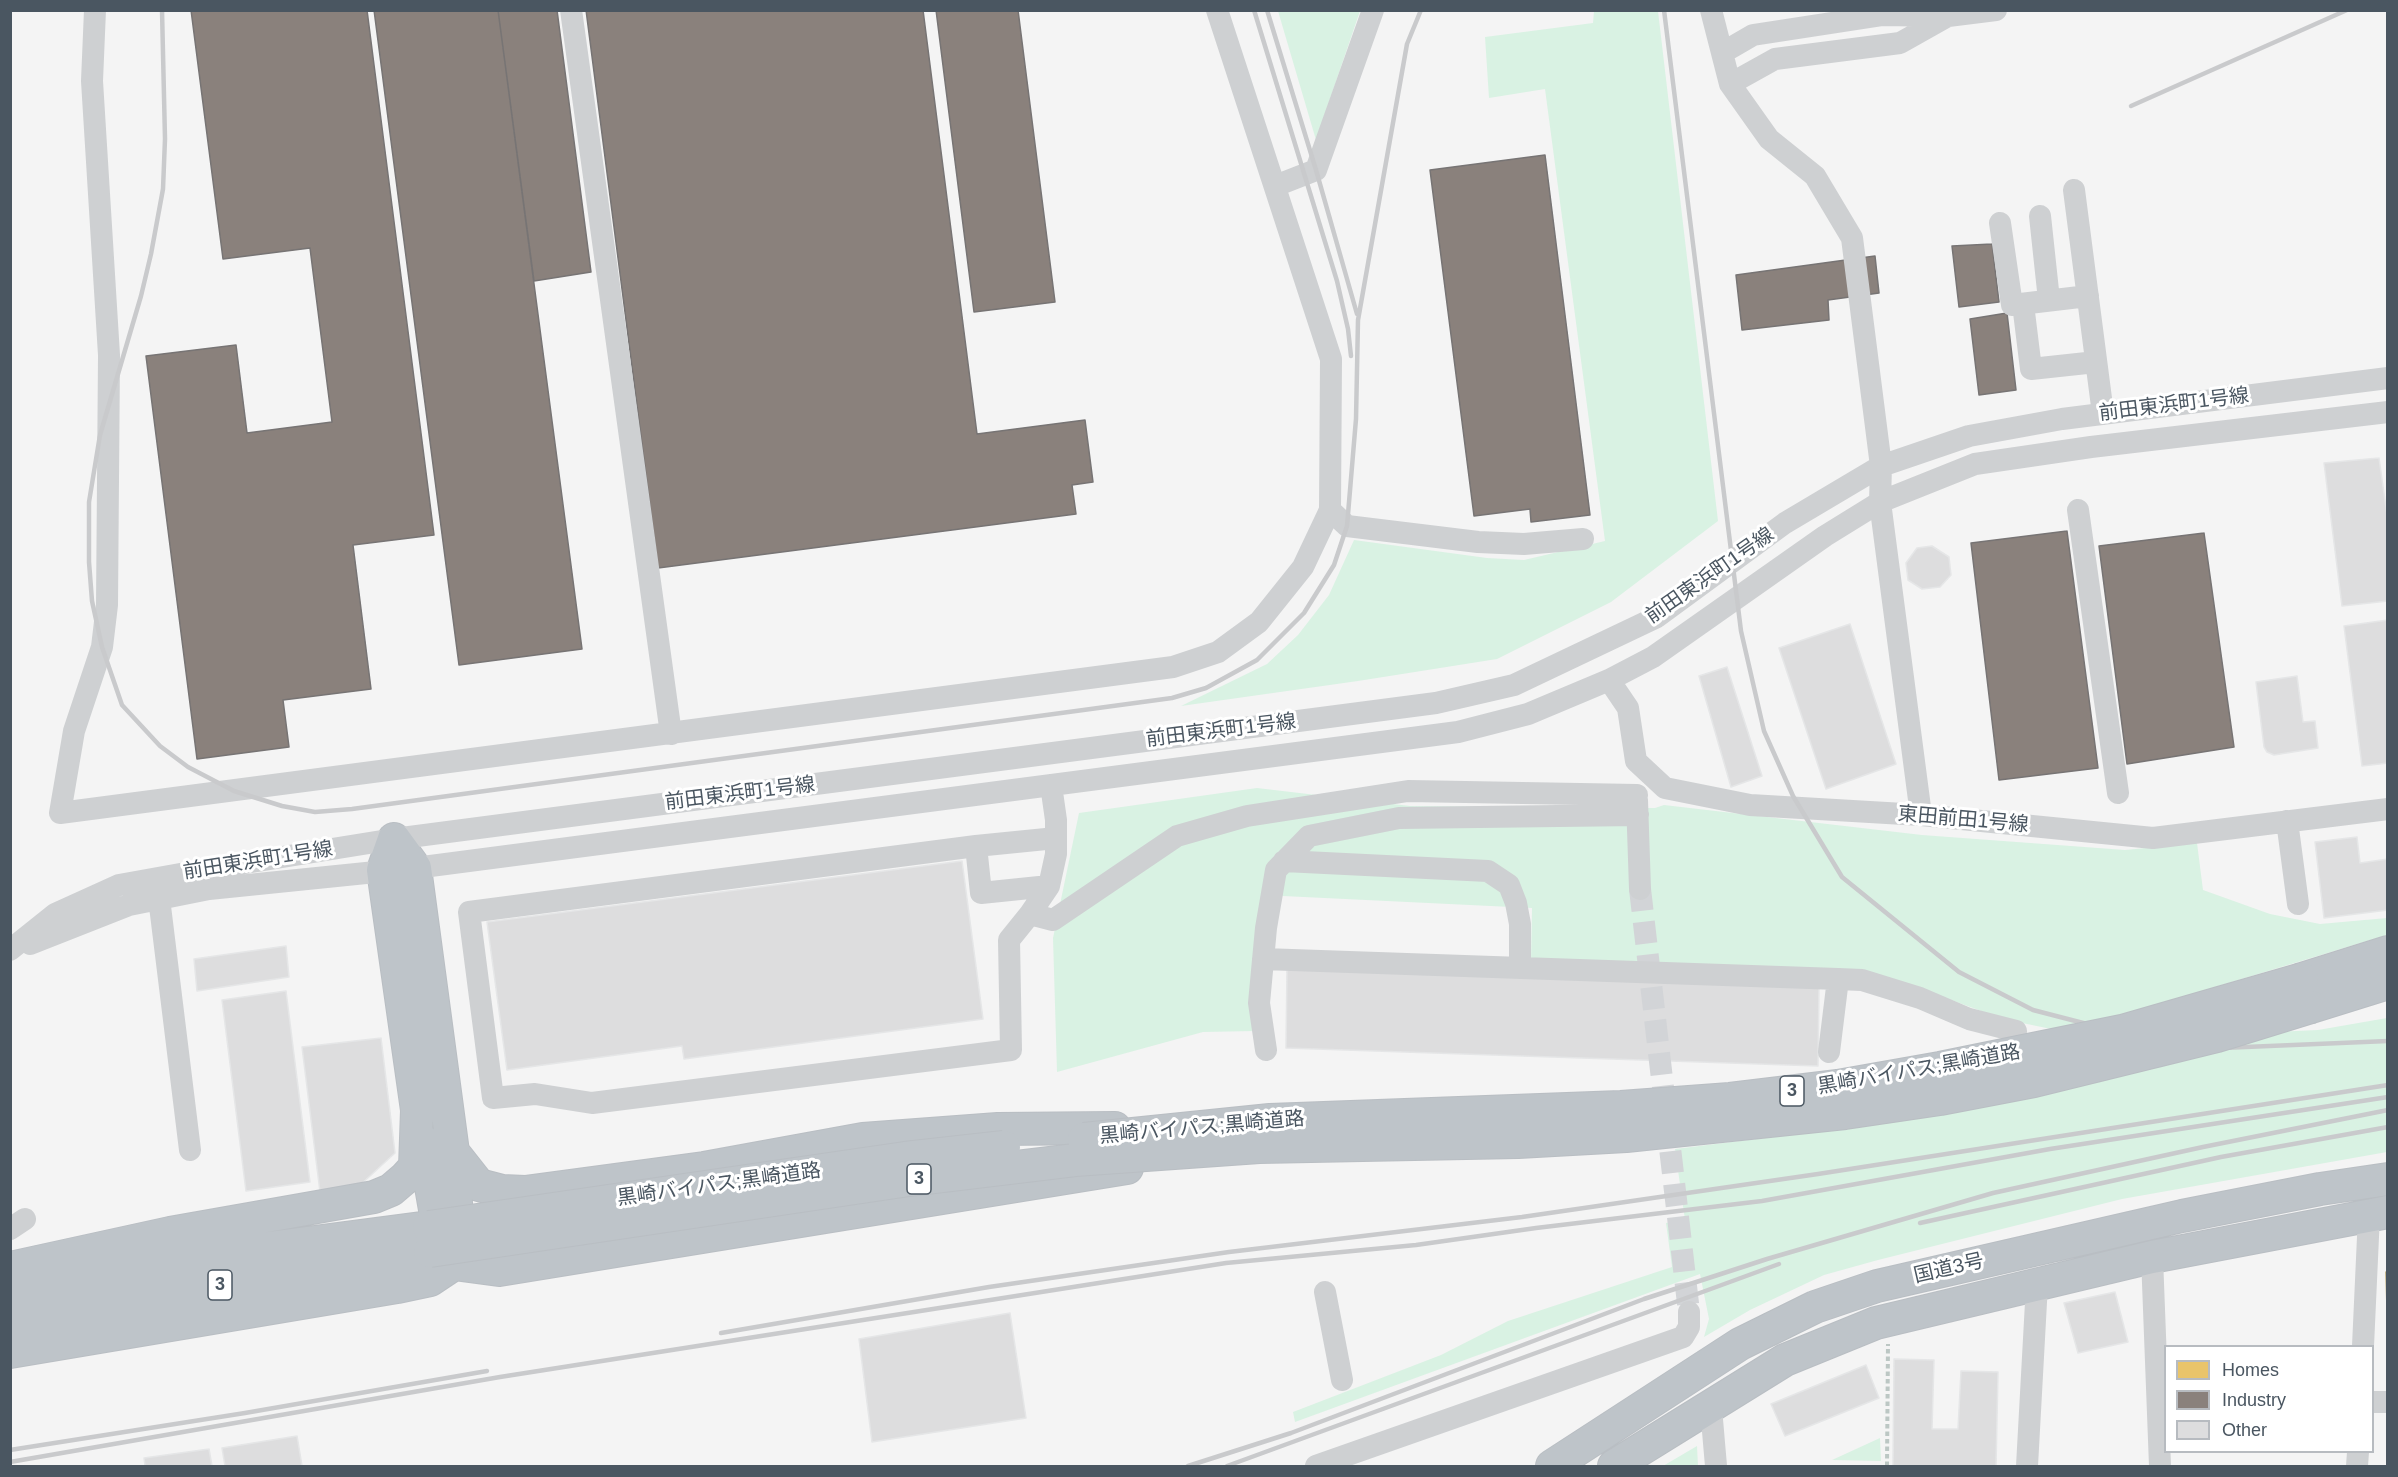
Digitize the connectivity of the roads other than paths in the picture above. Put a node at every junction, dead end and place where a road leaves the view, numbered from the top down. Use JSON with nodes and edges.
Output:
{"nodes":[{"id":1,"x":95,"y":10,"type":"edge"},
{"id":2,"x":571,"y":10,"type":"edge"},
{"id":3,"x":1217,"y":10,"type":"edge"},
{"id":4,"x":1372,"y":10,"type":"edge"},
{"id":5,"x":1711,"y":10,"type":"edge"},
{"id":6,"x":1990,"y":11,"type":"edge"},
{"id":7,"x":1948,"y":16,"type":"junction"},
{"id":8,"x":1722,"y":53,"type":"junction"},
{"id":9,"x":1730,"y":84,"type":"junction"},
{"id":10,"x":1275,"y":186,"type":"junction"},
{"id":11,"x":2074,"y":190,"type":"dead end"},
{"id":12,"x":2040,"y":216,"type":"dead end"},
{"id":13,"x":2000,"y":223,"type":"dead end"},
{"id":14,"x":2088,"y":296,"type":"junction"},
{"id":15,"x":2049,"y":300,"type":"junction"},
{"id":16,"x":2023,"y":303,"type":"junction"},
{"id":17,"x":2096,"y":362,"type":"junction"},
{"id":18,"x":2388,"y":378,"type":"edge"},
{"id":19,"x":2388,"y":412,"type":"edge"},
{"id":20,"x":2103,"y":414,"type":"junction"},
{"id":21,"x":1881,"y":466,"type":"junction"},
{"id":22,"x":1881,"y":502,"type":"junction"},
{"id":23,"x":1330,"y":510,"type":"junction"},
{"id":24,"x":2078,"y":510,"type":"dead end"},
{"id":25,"x":1584,"y":539,"type":"dead end"},
{"id":26,"x":1609,"y":680,"type":"junction"},
{"id":27,"x":671,"y":734,"type":"junction"},
{"id":28,"x":1636,"y":761,"type":"junction"},
{"id":29,"x":1051,"y":785,"type":"junction"},
{"id":30,"x":2118,"y":793,"type":"dead end"},
{"id":31,"x":1637,"y":805,"type":"junction"},
{"id":32,"x":2388,"y":808,"type":"edge"},
{"id":33,"x":1921,"y":815,"type":"junction"},
{"id":34,"x":2288,"y":821,"type":"junction"},
{"id":35,"x":1056,"y":838,"type":"junction"},
{"id":36,"x":394,"y":839,"type":"junction"},
{"id":37,"x":976,"y":846,"type":"junction"},
{"id":38,"x":1284,"y":861,"type":"junction"},
{"id":39,"x":415,"y":868,"type":"junction"},
{"id":40,"x":383,"y":870,"type":"junction"},
{"id":41,"x":1048,"y":886,"type":"junction"},
{"id":42,"x":1640,"y":889,"type":"tunnel mouth"},
{"id":43,"x":159,"y":898,"type":"junction"},
{"id":44,"x":2298,"y":904,"type":"dead end"},
{"id":45,"x":1030,"y":914,"type":"junction"},
{"id":46,"x":10,"y":951,"type":"edge"},
{"id":47,"x":2388,"y":952,"type":"edge"},
{"id":48,"x":1263,"y":959,"type":"junction"},
{"id":49,"x":1520,"y":968,"type":"junction"},
{"id":50,"x":1838,"y":979,"type":"junction"},
{"id":51,"x":2388,"y":983,"type":"edge"},
{"id":52,"x":2307,"y":993,"type":"junction"},
{"id":53,"x":2016,"y":1030,"type":"dead end"},
{"id":54,"x":1266,"y":1050,"type":"dead end"},
{"id":55,"x":1829,"y":1052,"type":"dead end"},
{"id":56,"x":417,"y":1110,"type":"junction"},
{"id":57,"x":1264,"y":1133,"type":"junction"},
{"id":58,"x":190,"y":1150,"type":"dead end"},
{"id":59,"x":453,"y":1152,"type":"junction"},
{"id":60,"x":2388,"y":1179,"type":"edge"},
{"id":61,"x":2378,"y":1214,"type":"edge"},
{"id":62,"x":2152,"y":1257,"type":"junction"},
{"id":63,"x":454,"y":1264,"type":"junction"},
{"id":64,"x":10,"y":1268,"type":"edge"},
{"id":65,"x":2037,"y":1284,"type":"junction"},
{"id":66,"x":1325,"y":1292,"type":"dead end"},
{"id":67,"x":10,"y":1298,"type":"edge"},
{"id":68,"x":1689,"y":1312,"type":"tunnel mouth"},
{"id":69,"x":10,"y":1325,"type":"edge"},
{"id":70,"x":2363,"y":1345,"type":"edge"},
{"id":71,"x":10,"y":1352,"type":"edge"},
{"id":72,"x":1342,"y":1380,"type":"dead end"},
{"id":73,"x":2161,"y":1402,"type":"edge"},
{"id":74,"x":1710,"y":1408,"type":"junction"},
{"id":75,"x":1316,"y":1467,"type":"edge"},
{"id":76,"x":1552,"y":1467,"type":"edge"},
{"id":77,"x":1614,"y":1467,"type":"edge"},
{"id":78,"x":1716,"y":1467,"type":"edge"},
{"id":79,"x":2026,"y":1467,"type":"edge"},
{"id":80,"x":2160,"y":1467,"type":"edge"}],
"edges":[{"from":1,"to":27,"type":"street"},
{"from":2,"to":27,"type":"street"},
{"from":3,"to":10,"type":"street"},
{"from":4,"to":10,"type":"street"},
{"from":5,"to":8,"type":"street"},
{"from":6,"to":7,"type":"street"},
{"from":7,"to":8,"type":"street"},
{"from":7,"to":9,"type":"street"},
{"from":8,"to":9,"type":"street"},
{"from":9,"to":21,"type":"street"},
{"from":10,"to":23,"type":"street"},
{"from":11,"to":14,"type":"street"},
{"from":12,"to":15,"type":"street"},
{"from":13,"to":16,"type":"street"},
{"from":14,"to":15,"type":"street"},
{"from":14,"to":17,"type":"street"},
{"from":15,"to":16,"type":"street"},
{"from":16,"to":17,"type":"street"},
{"from":17,"to":20,"type":"street"},
{"from":18,"to":20,"type":"street","name":"前田東浜町1号線"},
{"from":19,"to":22,"type":"street","name":"前田東浜町1号線"},
{"from":20,"to":21,"type":"street","name":"前田東浜町1号線"},
{"from":21,"to":22,"type":"street"},
{"from":21,"to":36,"type":"street","name":"前田東浜町1号線"},
{"from":22,"to":26,"type":"street","name":"前田東浜町1号線"},
{"from":22,"to":33,"type":"street"},
{"from":23,"to":25,"type":"street"},
{"from":23,"to":27,"type":"street"},
{"from":24,"to":30,"type":"street"},
{"from":26,"to":28,"type":"street"},
{"from":26,"to":29,"type":"street","name":"前田東浜町1号線"},
{"from":28,"to":31,"type":"street"},
{"from":28,"to":33,"type":"street","name":"東田前田1号線"},
{"from":29,"to":35,"type":"street"},
{"from":29,"to":39,"type":"street","name":"前田東浜町1号線"},
{"from":31,"to":38,"type":"street"},
{"from":31,"to":42,"type":"street"},
{"from":31,"to":45,"type":"street"},
{"from":32,"to":34,"type":"street","name":"東田前田1号線"},
{"from":33,"to":34,"type":"street","name":"東田前田1号線"},
{"from":34,"to":44,"type":"street"},
{"from":35,"to":37,"type":"street"},
{"from":35,"to":41,"type":"street"},
{"from":36,"to":39,"type":"highway"},
{"from":36,"to":40,"type":"highway"},
{"from":36,"to":46,"type":"street","name":"前田東浜町1号線"},
{"from":37,"to":41,"type":"street"},
{"from":37,"to":45,"type":"street"},
{"from":38,"to":48,"type":"street"},
{"from":38,"to":49,"type":"street"},
{"from":39,"to":40,"type":"street","name":"前田東浜町1号線"},
{"from":39,"to":59,"type":"highway"},
{"from":40,"to":43,"type":"street","name":"前田東浜町1号線"},
{"from":40,"to":56,"type":"highway"},
{"from":41,"to":45,"type":"street"},
{"from":43,"to":46,"type":"street","name":"前田東浜町1号線"},
{"from":43,"to":58,"type":"street"},
{"from":47,"to":52,"type":"highway","name":"黒崎バイパス;黒崎道路","number":"3"},
{"from":48,"to":49,"type":"street"},
{"from":48,"to":54,"type":"street"},
{"from":49,"to":50,"type":"street"},
{"from":50,"to":53,"type":"street"},
{"from":50,"to":55,"type":"street"},
{"from":51,"to":52,"type":"highway","name":"黒崎バイパス;黒崎道路","number":"3"},
{"from":52,"to":57,"type":"highway","name":"黒崎バイパス;黒崎道路","number":"3","bridge":true},
{"from":56,"to":63,"type":"highway"},
{"from":56,"to":64,"type":"highway"},
{"from":57,"to":59,"type":"highway","bridge":true},
{"from":57,"to":63,"type":"highway","bridge":true},
{"from":57,"to":67,"type":"highway","name":"黒崎バイパス;黒崎道路","number":"3","bridge":true},
{"from":57,"to":69,"type":"highway","name":"黒崎バイパス;黒崎道路","number":"3","bridge":true},
{"from":59,"to":63,"type":"highway"},
{"from":60,"to":76,"type":"highway","name":"国道3号"},
{"from":61,"to":62,"type":"highway","name":"国道3号"},
{"from":61,"to":70,"type":"street"},
{"from":62,"to":65,"type":"highway","name":"国道3号"},
{"from":62,"to":73,"type":"street"},
{"from":63,"to":71,"type":"highway"},
{"from":65,"to":74,"type":"highway","name":"国道3号"},
{"from":65,"to":79,"type":"street"},
{"from":66,"to":72,"type":"street"},
{"from":68,"to":75,"type":"street"},
{"from":73,"to":80,"type":"street"},
{"from":74,"to":77,"type":"highway","name":"国道3号"},
{"from":74,"to":78,"type":"street"}]}
